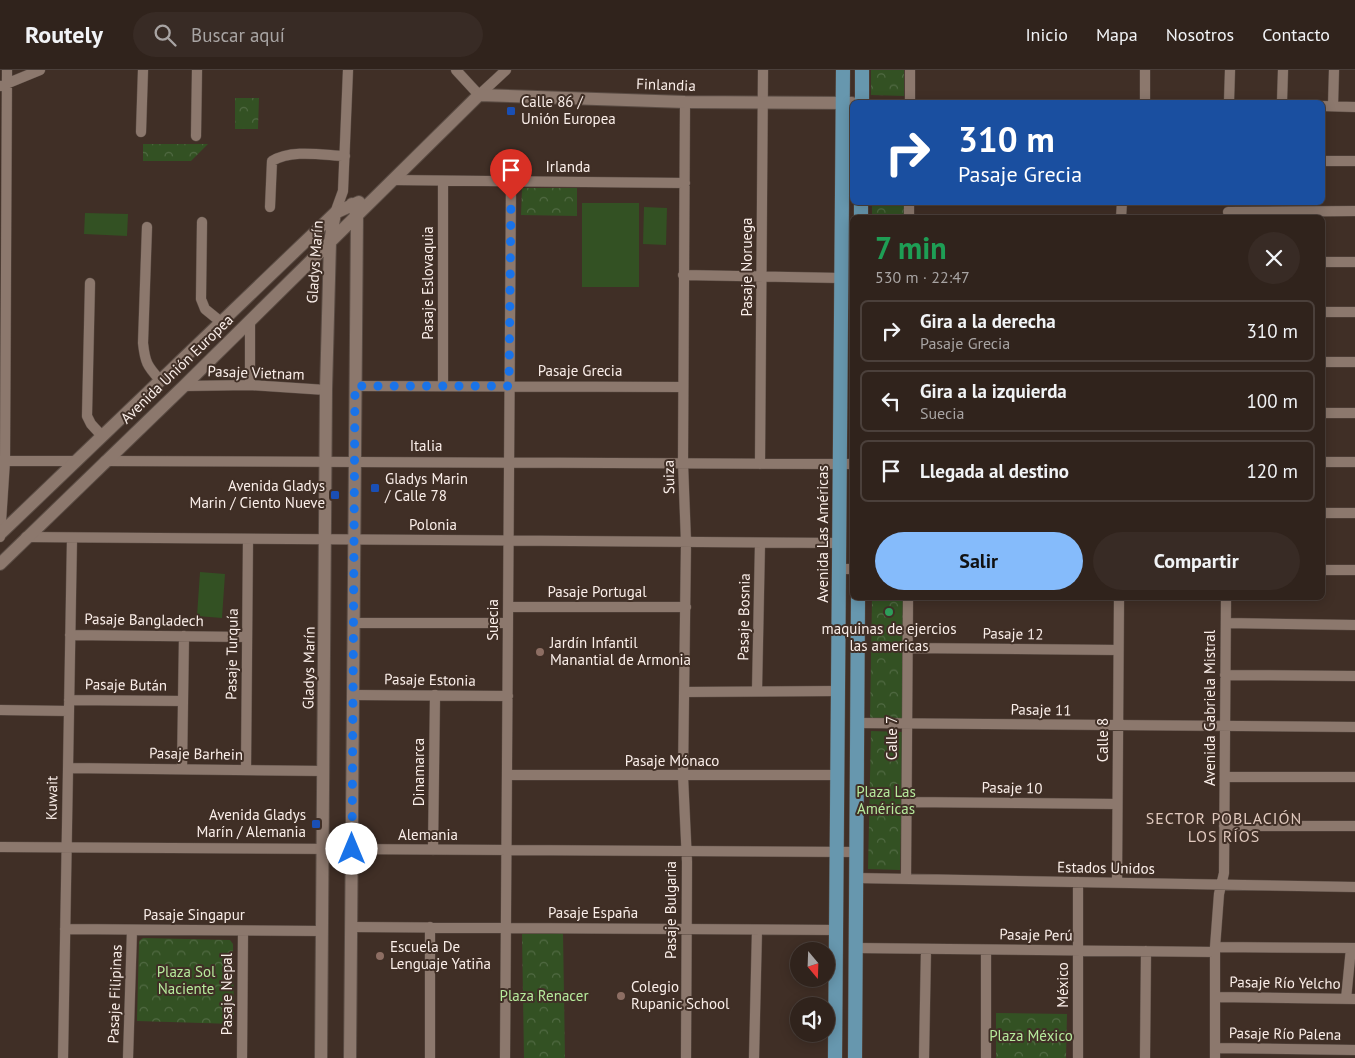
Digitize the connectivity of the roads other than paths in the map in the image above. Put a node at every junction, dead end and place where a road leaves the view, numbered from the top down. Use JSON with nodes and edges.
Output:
{"nodes":[{"id":1,"x":7,"y":70,"type":"edge"},
{"id":2,"x":40,"y":70,"type":"edge"},
{"id":3,"x":143,"y":70,"type":"edge"},
{"id":4,"x":197,"y":70,"type":"edge"},
{"id":5,"x":348,"y":70,"type":"edge"},
{"id":6,"x":456,"y":70,"type":"edge"},
{"id":7,"x":506,"y":70,"type":"edge"},
{"id":8,"x":763,"y":70,"type":"edge"},
{"id":9,"x":843,"y":70,"type":"edge"},
{"id":10,"x":862,"y":70,"type":"edge"},
{"id":11,"x":910,"y":70,"type":"edge"},
{"id":12,"x":1145,"y":70,"type":"edge"},
{"id":13,"x":1230,"y":70,"type":"edge"},
{"id":14,"x":1283,"y":70,"type":"edge"},
{"id":15,"x":1334,"y":70,"type":"edge"},
{"id":16,"x":3,"y":85,"type":"edge"},
{"id":17,"x":479,"y":95,"type":"junction"},
{"id":18,"x":862,"y":100,"type":"edge"},
{"id":19,"x":910,"y":100,"type":"edge"},
{"id":20,"x":1145,"y":100,"type":"edge"},
{"id":21,"x":1229,"y":100,"type":"edge"},
{"id":22,"x":1282,"y":100,"type":"edge"},
{"id":23,"x":685,"y":102,"type":"junction"},
{"id":24,"x":763,"y":103,"type":"junction"},
{"id":25,"x":847,"y":103,"type":"edge"},
{"id":26,"x":1328,"y":106,"type":"edge"},
{"id":27,"x":1355,"y":107,"type":"edge"},
{"id":28,"x":141,"y":132,"type":"dead end"},
{"id":29,"x":196,"y":136,"type":"dead end"},
{"id":30,"x":345,"y":156,"type":"junction"},
{"id":31,"x":1325,"y":161,"type":"edge"},
{"id":32,"x":1355,"y":161,"type":"edge"},
{"id":33,"x":392,"y":180,"type":"junction"},
{"id":34,"x":444,"y":181,"type":"junction"},
{"id":35,"x":511,"y":181,"type":"junction"},
{"id":36,"x":685,"y":183,"type":"junction"},
{"id":37,"x":343,"y":191,"type":"junction"},
{"id":38,"x":270,"y":207,"type":"dead end"},
{"id":39,"x":354,"y":209,"type":"junction"},
{"id":40,"x":1228,"y":211,"type":"edge"},
{"id":41,"x":1355,"y":211,"type":"edge"},
{"id":42,"x":335,"y":212,"type":"junction"},
{"id":43,"x":202,"y":222,"type":"dead end"},
{"id":44,"x":147,"y":228,"type":"dead end"},
{"id":45,"x":330,"y":242,"type":"junction"},
{"id":46,"x":1325,"y":262,"type":"edge"},
{"id":47,"x":1355,"y":262,"type":"edge"},
{"id":48,"x":683,"y":275,"type":"junction"},
{"id":49,"x":762,"y":276,"type":"junction"},
{"id":50,"x":841,"y":278,"type":"junction"},
{"id":51,"x":90,"y":283,"type":"dead end"},
{"id":52,"x":1325,"y":312,"type":"edge"},
{"id":53,"x":1355,"y":312,"type":"edge"},
{"id":54,"x":250,"y":320,"type":"junction"},
{"id":55,"x":221,"y":322,"type":"junction"},
{"id":56,"x":1325,"y":362,"type":"edge"},
{"id":57,"x":1355,"y":362,"type":"edge"},
{"id":58,"x":160,"y":380,"type":"junction"},
{"id":59,"x":250,"y":385,"type":"junction"},
{"id":60,"x":184,"y":386,"type":"junction"},
{"id":61,"x":355,"y":386,"type":"junction"},
{"id":62,"x":443,"y":386,"type":"junction"},
{"id":63,"x":509,"y":386,"type":"junction"},
{"id":64,"x":684,"y":387,"type":"junction"},
{"id":65,"x":326,"y":390,"type":"junction"},
{"id":66,"x":1325,"y":413,"type":"edge"},
{"id":67,"x":1355,"y":413,"type":"edge"},
{"id":68,"x":102,"y":436,"type":"junction"},
{"id":69,"x":2,"y":461,"type":"edge"},
{"id":70,"x":77,"y":461,"type":"junction"},
{"id":71,"x":105,"y":461,"type":"junction"},
{"id":72,"x":327,"y":462,"type":"junction"},
{"id":73,"x":355,"y":462,"type":"junction"},
{"id":74,"x":509,"y":462,"type":"junction"},
{"id":75,"x":1325,"y":462,"type":"edge"},
{"id":76,"x":1355,"y":462,"type":"edge"},
{"id":77,"x":683,"y":463,"type":"junction"},
{"id":78,"x":760,"y":464,"type":"junction"},
{"id":79,"x":846,"y":464,"type":"edge"},
{"id":80,"x":1325,"y":513,"type":"edge"},
{"id":81,"x":1355,"y":513,"type":"edge"},
{"id":82,"x":0,"y":534,"type":"edge"},
{"id":83,"x":26,"y":537,"type":"junction"},
{"id":84,"x":72,"y":538,"type":"junction"},
{"id":85,"x":248,"y":539,"type":"junction"},
{"id":86,"x":326,"y":539,"type":"junction"},
{"id":87,"x":354,"y":540,"type":"junction"},
{"id":88,"x":508,"y":541,"type":"junction"},
{"id":89,"x":686,"y":542,"type":"junction"},
{"id":90,"x":760,"y":543,"type":"junction"},
{"id":91,"x":839,"y":543,"type":"junction"},
{"id":92,"x":0,"y":564,"type":"edge"},
{"id":93,"x":846,"y":569,"type":"edge"},
{"id":94,"x":1325,"y":570,"type":"edge"},
{"id":95,"x":1355,"y":570,"type":"edge"},
{"id":96,"x":858,"y":600,"type":"edge"},
{"id":97,"x":908,"y":600,"type":"edge"},
{"id":98,"x":1119,"y":600,"type":"edge"},
{"id":99,"x":1226,"y":600,"type":"edge"},
{"id":100,"x":508,"y":607,"type":"junction"},
{"id":101,"x":686,"y":607,"type":"junction"},
{"id":102,"x":354,"y":623,"type":"junction"},
{"id":103,"x":508,"y":623,"type":"junction"},
{"id":104,"x":1226,"y":623,"type":"junction"},
{"id":105,"x":1355,"y":625,"type":"edge"},
{"id":106,"x":70,"y":634,"type":"junction"},
{"id":107,"x":184,"y":636,"type":"junction"},
{"id":108,"x":247,"y":636,"type":"junction"},
{"id":109,"x":908,"y":648,"type":"junction"},
{"id":110,"x":1118,"y":650,"type":"junction"},
{"id":111,"x":1225,"y":675,"type":"junction"},
{"id":112,"x":1355,"y":676,"type":"edge"},
{"id":113,"x":838,"y":691,"type":"junction"},
{"id":114,"x":684,"y":692,"type":"junction"},
{"id":115,"x":757,"y":692,"type":"junction"},
{"id":116,"x":353,"y":694,"type":"junction"},
{"id":117,"x":434,"y":695,"type":"junction"},
{"id":118,"x":508,"y":696,"type":"junction"},
{"id":119,"x":69,"y":700,"type":"junction"},
{"id":120,"x":183,"y":701,"type":"junction"},
{"id":121,"x":0,"y":710,"type":"edge"},
{"id":122,"x":69,"y":711,"type":"junction"},
{"id":123,"x":858,"y":723,"type":"junction"},
{"id":124,"x":907,"y":723,"type":"junction"},
{"id":125,"x":1118,"y":726,"type":"junction"},
{"id":126,"x":1225,"y":727,"type":"junction"},
{"id":127,"x":1355,"y":727,"type":"edge"},
{"id":128,"x":68,"y":768,"type":"junction"},
{"id":129,"x":182,"y":769,"type":"junction"},
{"id":130,"x":246,"y":770,"type":"junction"},
{"id":131,"x":324,"y":771,"type":"junction"},
{"id":132,"x":507,"y":775,"type":"junction"},
{"id":133,"x":837,"y":775,"type":"junction"},
{"id":134,"x":683,"y":776,"type":"junction"},
{"id":135,"x":1225,"y":777,"type":"junction"},
{"id":136,"x":1355,"y":778,"type":"edge"},
{"id":137,"x":907,"y":802,"type":"junction"},
{"id":138,"x":1117,"y":804,"type":"junction"},
{"id":139,"x":1224,"y":826,"type":"junction"},
{"id":140,"x":1355,"y":826,"type":"edge"},
{"id":141,"x":0,"y":847,"type":"edge"},
{"id":142,"x":66,"y":848,"type":"junction"},
{"id":143,"x":323,"y":849,"type":"junction"},
{"id":144,"x":352,"y":849,"type":"junction"},
{"id":145,"x":433,"y":850,"type":"junction"},
{"id":146,"x":506,"y":850,"type":"junction"},
{"id":147,"x":686,"y":851,"type":"junction"},
{"id":148,"x":836,"y":852,"type":"junction"},
{"id":149,"x":856,"y":852,"type":"junction"},
{"id":150,"x":856,"y":878,"type":"junction"},
{"id":151,"x":906,"y":879,"type":"junction"},
{"id":152,"x":1078,"y":882,"type":"junction"},
{"id":153,"x":1117,"y":883,"type":"junction"},
{"id":154,"x":1220,"y":885,"type":"junction"},
{"id":155,"x":1355,"y":888,"type":"edge"},
{"id":156,"x":351,"y":927,"type":"junction"},
{"id":157,"x":430,"y":927,"type":"junction"},
{"id":158,"x":506,"y":928,"type":"junction"},
{"id":159,"x":686,"y":929,"type":"junction"},
{"id":160,"x":65,"y":930,"type":"junction"},
{"id":161,"x":132,"y":930,"type":"junction"},
{"id":162,"x":757,"y":930,"type":"junction"},
{"id":163,"x":836,"y":930,"type":"junction"},
{"id":164,"x":243,"y":931,"type":"junction"},
{"id":165,"x":322,"y":932,"type":"junction"},
{"id":166,"x":856,"y":948,"type":"junction"},
{"id":167,"x":1353,"y":948,"type":"edge"},
{"id":168,"x":926,"y":949,"type":"junction"},
{"id":169,"x":986,"y":950,"type":"junction"},
{"id":170,"x":1078,"y":950,"type":"junction"},
{"id":171,"x":1215,"y":950,"type":"junction"},
{"id":172,"x":1146,"y":951,"type":"junction"},
{"id":173,"x":1215,"y":997,"type":"junction"},
{"id":174,"x":1351,"y":999,"type":"edge"},
{"id":175,"x":1355,"y":1050,"type":"edge"},
{"id":176,"x":1215,"y":1053,"type":"edge"},
{"id":177,"x":63,"y":1058,"type":"edge"},
{"id":178,"x":128,"y":1058,"type":"edge"},
{"id":179,"x":242,"y":1058,"type":"edge"},
{"id":180,"x":321,"y":1058,"type":"edge"},
{"id":181,"x":350,"y":1058,"type":"edge"},
{"id":182,"x":430,"y":1058,"type":"edge"},
{"id":183,"x":505,"y":1058,"type":"edge"},
{"id":184,"x":686,"y":1058,"type":"edge"},
{"id":185,"x":754,"y":1058,"type":"edge"},
{"id":186,"x":835,"y":1058,"type":"edge"},
{"id":187,"x":855,"y":1058,"type":"edge"},
{"id":188,"x":924,"y":1058,"type":"edge"},
{"id":189,"x":986,"y":1058,"type":"edge"},
{"id":190,"x":1078,"y":1058,"type":"edge"},
{"id":191,"x":1145,"y":1058,"type":"edge"}],
"edges":[{"from":1,"to":16,"type":"street"},
{"from":2,"to":16,"type":"street"},
{"from":3,"to":28,"type":"street"},
{"from":4,"to":29,"type":"street"},
{"from":5,"to":30,"type":"street","name":"Gladys Marín"},
{"from":6,"to":17,"type":"street"},
{"from":7,"to":17,"type":"street","name":"Avenida Unión Europea"},
{"from":8,"to":24,"type":"street","name":"Pasaje Noruega"},
{"from":9,"to":25,"type":"main road","name":"Avenida Las Américas"},
{"from":10,"to":18,"type":"main road"},
{"from":11,"to":19,"type":"street"},
{"from":12,"to":20,"type":"street"},
{"from":13,"to":21,"type":"street"},
{"from":14,"to":22,"type":"street"},
{"from":15,"to":26,"type":"street"},
{"from":16,"to":69,"type":"street"},
{"from":17,"to":23,"type":"street","name":"Finlandia"},
{"from":17,"to":33,"type":"street","name":"Avenida Unión Europea"},
{"from":23,"to":24,"type":"street","name":"Finlandia"},
{"from":23,"to":36,"type":"street","name":"Suiza"},
{"from":24,"to":25,"type":"street","name":"Finlandia"},
{"from":24,"to":49,"type":"street","name":"Pasaje Noruega"},
{"from":25,"to":50,"type":"main road","name":"Avenida Las Américas"},
{"from":26,"to":27,"type":"street"},
{"from":30,"to":37,"type":"street","name":"Gladys Marín"},
{"from":30,"to":38,"type":"street"},
{"from":31,"to":32,"type":"street"},
{"from":33,"to":34,"type":"street","name":"Irlanda"},
{"from":33,"to":39,"type":"street","name":"Avenida Unión Europea"},
{"from":34,"to":35,"type":"street","name":"Irlanda"},
{"from":34,"to":62,"type":"street","name":"Pasaje Eslovaquia"},
{"from":35,"to":36,"type":"street","name":"Irlanda"},
{"from":35,"to":63,"type":"street","name":"Suecia"},
{"from":36,"to":48,"type":"street","name":"Suiza"},
{"from":37,"to":39,"type":"street"},
{"from":37,"to":42,"type":"street","name":"Gladys Marín"},
{"from":39,"to":42,"type":"street","name":"Avenida Unión Europea"},
{"from":39,"to":45,"type":"street","name":"Avenida Unión Europea"},
{"from":39,"to":61,"type":"street"},
{"from":40,"to":41,"type":"street"},
{"from":42,"to":45,"type":"street","name":"Gladys Marín"},
{"from":42,"to":55,"type":"street","name":"Avenida Unión Europea"},
{"from":43,"to":55,"type":"street"},
{"from":44,"to":58,"type":"street"},
{"from":45,"to":54,"type":"street","name":"Avenida Unión Europea"},
{"from":45,"to":65,"type":"street","name":"Gladys Marín"},
{"from":46,"to":47,"type":"street"},
{"from":48,"to":49,"type":"street"},
{"from":48,"to":64,"type":"street","name":"Suiza"},
{"from":49,"to":50,"type":"street"},
{"from":49,"to":78,"type":"street","name":"Pasaje Noruega"},
{"from":50,"to":79,"type":"main road","name":"Avenida Las Américas"},
{"from":51,"to":68,"type":"street"},
{"from":52,"to":53,"type":"street"},
{"from":54,"to":59,"type":"street"},
{"from":54,"to":60,"type":"street","name":"Avenida Unión Europea"},
{"from":55,"to":58,"type":"street","name":"Avenida Unión Europea"},
{"from":56,"to":57,"type":"street"},
{"from":58,"to":68,"type":"street","name":"Avenida Unión Europea"},
{"from":59,"to":60,"type":"street","name":"Pasaje Vietnam"},
{"from":59,"to":65,"type":"street","name":"Pasaje Vietnam"},
{"from":60,"to":71,"type":"street","name":"Avenida Unión Europea"},
{"from":61,"to":62,"type":"street","name":"Pasaje Grecia"},
{"from":61,"to":73,"type":"street"},
{"from":62,"to":63,"type":"street","name":"Pasaje Grecia"},
{"from":63,"to":64,"type":"street","name":"Pasaje Grecia"},
{"from":63,"to":74,"type":"street","name":"Suecia"},
{"from":64,"to":77,"type":"street","name":"Suiza"},
{"from":65,"to":72,"type":"street","name":"Gladys Marín"},
{"from":66,"to":67,"type":"street"},
{"from":68,"to":70,"type":"street","name":"Avenida Unión Europea"},
{"from":69,"to":70,"type":"street","name":"Italia"},
{"from":69,"to":82,"type":"street"},
{"from":70,"to":71,"type":"street","name":"Italia"},
{"from":70,"to":82,"type":"street","name":"Avenida Unión Europea"},
{"from":71,"to":72,"type":"street","name":"Italia"},
{"from":71,"to":83,"type":"street","name":"Avenida Unión Europea"},
{"from":72,"to":73,"type":"street","name":"Italia"},
{"from":72,"to":86,"type":"street","name":"Gladys Marín"},
{"from":73,"to":74,"type":"street","name":"Italia"},
{"from":73,"to":87,"type":"street"},
{"from":74,"to":77,"type":"street","name":"Italia"},
{"from":74,"to":88,"type":"street","name":"Suecia"},
{"from":75,"to":76,"type":"street"},
{"from":77,"to":78,"type":"street","name":"Italia"},
{"from":77,"to":89,"type":"street","name":"Suiza"},
{"from":78,"to":79,"type":"street","name":"Italia"},
{"from":79,"to":91,"type":"main road","name":"Avenida Las Américas"},
{"from":80,"to":81,"type":"street"},
{"from":83,"to":84,"type":"street","name":"Polonia"},
{"from":83,"to":92,"type":"street","name":"Avenida Unión Europea"},
{"from":84,"to":85,"type":"street","name":"Polonia"},
{"from":84,"to":106,"type":"street","name":"Kuwait"},
{"from":85,"to":86,"type":"street","name":"Polonia"},
{"from":85,"to":108,"type":"street","name":"Pasaje Turquía"},
{"from":86,"to":87,"type":"street","name":"Polonia"},
{"from":86,"to":131,"type":"street","name":"Gladys Marín"},
{"from":87,"to":88,"type":"street","name":"Polonia"},
{"from":87,"to":102,"type":"street"},
{"from":88,"to":89,"type":"street","name":"Polonia"},
{"from":88,"to":100,"type":"street","name":"Suecia"},
{"from":89,"to":90,"type":"street","name":"Polonia"},
{"from":89,"to":101,"type":"street","name":"Suiza"},
{"from":90,"to":91,"type":"street","name":"Polonia"},
{"from":90,"to":115,"type":"street","name":"Pasaje Bosnia"},
{"from":91,"to":93,"type":"main road","name":"Avenida Las Américas"},
{"from":93,"to":113,"type":"main road","name":"Avenida Las Américas"},
{"from":94,"to":95,"type":"street"},
{"from":96,"to":123,"type":"main road"},
{"from":97,"to":109,"type":"street","name":"Calle 7"},
{"from":98,"to":110,"type":"street","name":"Calle 8"},
{"from":99,"to":104,"type":"street","name":"Avenida Gabriela Mistral"},
{"from":100,"to":101,"type":"street","name":"Pasaje Portugal"},
{"from":100,"to":103,"type":"street","name":"Suecia"},
{"from":101,"to":114,"type":"street","name":"Suiza"},
{"from":102,"to":103,"type":"street"},
{"from":102,"to":116,"type":"street"},
{"from":103,"to":118,"type":"street","name":"Suecia"},
{"from":104,"to":105,"type":"street"},
{"from":104,"to":111,"type":"street","name":"Avenida Gabriela Mistral"},
{"from":106,"to":107,"type":"street","name":"Pasaje Bangladech"},
{"from":106,"to":119,"type":"street","name":"Kuwait"},
{"from":107,"to":108,"type":"street","name":"Pasaje Bangladech"},
{"from":107,"to":120,"type":"street"},
{"from":108,"to":130,"type":"street","name":"Pasaje Turquía"},
{"from":109,"to":110,"type":"street","name":"Pasaje 12"},
{"from":109,"to":124,"type":"street","name":"Calle 7"},
{"from":110,"to":125,"type":"street","name":"Calle 8"},
{"from":111,"to":112,"type":"street"},
{"from":111,"to":126,"type":"street","name":"Avenida Gabriela Mistral"},
{"from":113,"to":115,"type":"street"},
{"from":113,"to":133,"type":"main road","name":"Avenida Las Américas"},
{"from":114,"to":115,"type":"street"},
{"from":114,"to":134,"type":"street","name":"Suiza"},
{"from":116,"to":117,"type":"street","name":"Pasaje Estonia"},
{"from":116,"to":144,"type":"street"},
{"from":117,"to":118,"type":"street","name":"Pasaje Estonia"},
{"from":117,"to":145,"type":"street","name":"Dinamarca"},
{"from":118,"to":132,"type":"street","name":"Suecia"},
{"from":119,"to":120,"type":"street","name":"Pasaje Bután"},
{"from":119,"to":122,"type":"street","name":"Kuwait"},
{"from":120,"to":129,"type":"street"},
{"from":121,"to":122,"type":"street"},
{"from":122,"to":128,"type":"street","name":"Kuwait"},
{"from":123,"to":124,"type":"street","name":"Pasaje 11"},
{"from":123,"to":149,"type":"main road"},
{"from":124,"to":125,"type":"street","name":"Pasaje 11"},
{"from":124,"to":137,"type":"street","name":"Calle 7"},
{"from":125,"to":126,"type":"street","name":"Pasaje 11"},
{"from":125,"to":138,"type":"street","name":"Calle 8"},
{"from":126,"to":127,"type":"street","name":"Pasaje 11"},
{"from":126,"to":135,"type":"street","name":"Avenida Gabriela Mistral"},
{"from":128,"to":129,"type":"street","name":"Pasaje Barhein"},
{"from":128,"to":142,"type":"street","name":"Kuwait"},
{"from":129,"to":130,"type":"street","name":"Pasaje Barhein"},
{"from":130,"to":131,"type":"street","name":"Pasaje Barhein"},
{"from":131,"to":143,"type":"street","name":"Gladys Marín"},
{"from":132,"to":134,"type":"street","name":"Pasaje Mónaco"},
{"from":132,"to":146,"type":"street","name":"Suecia"},
{"from":133,"to":134,"type":"street","name":"Pasaje Mónaco"},
{"from":133,"to":148,"type":"main road","name":"Avenida Las Américas"},
{"from":134,"to":147,"type":"street","name":"Suiza"},
{"from":135,"to":136,"type":"street"},
{"from":135,"to":139,"type":"street","name":"Avenida Gabriela Mistral"},
{"from":137,"to":138,"type":"street","name":"Pasaje 10"},
{"from":137,"to":151,"type":"street","name":"Calle 7"},
{"from":138,"to":153,"type":"street","name":"Calle 8"},
{"from":139,"to":140,"type":"street"},
{"from":139,"to":154,"type":"street","name":"Avenida Gabriela Mistral"},
{"from":141,"to":142,"type":"street","name":"Alemania"},
{"from":142,"to":143,"type":"street","name":"Alemania"},
{"from":142,"to":160,"type":"street","name":"Kuwait"},
{"from":143,"to":144,"type":"street","name":"Alemania"},
{"from":143,"to":165,"type":"street","name":"Gladys Marín"},
{"from":144,"to":145,"type":"street","name":"Alemania"},
{"from":144,"to":156,"type":"street"},
{"from":145,"to":146,"type":"street","name":"Alemania"},
{"from":146,"to":147,"type":"street","name":"Alemania"},
{"from":146,"to":158,"type":"street","name":"Suecia"},
{"from":147,"to":148,"type":"street","name":"Alemania"},
{"from":147,"to":159,"type":"street","name":"Pasaje Bulgaria"},
{"from":148,"to":149,"type":"street","name":"Alemania"},
{"from":148,"to":163,"type":"main road","name":"Avenida Las Américas"},
{"from":149,"to":150,"type":"main road"},
{"from":150,"to":151,"type":"street","name":"Estados Unidos"},
{"from":150,"to":166,"type":"main road"},
{"from":151,"to":152,"type":"street","name":"Estados Unidos"},
{"from":152,"to":153,"type":"street","name":"Estados Unidos"},
{"from":152,"to":170,"type":"street","name":"México"},
{"from":153,"to":154,"type":"street","name":"Estados Unidos"},
{"from":154,"to":155,"type":"street","name":"Estados Unidos"},
{"from":154,"to":171,"type":"street","name":"Avenida Gabriela Mistral"},
{"from":156,"to":157,"type":"street","name":"Pasaje España"},
{"from":156,"to":181,"type":"street"},
{"from":157,"to":158,"type":"street","name":"Pasaje España"},
{"from":157,"to":182,"type":"street"},
{"from":158,"to":159,"type":"street","name":"Pasaje España"},
{"from":158,"to":183,"type":"street","name":"Suecia"},
{"from":159,"to":162,"type":"street","name":"Pasaje España"},
{"from":159,"to":184,"type":"street","name":"Pasaje Bulgaria"},
{"from":160,"to":161,"type":"street","name":"Pasaje Singapur"},
{"from":160,"to":177,"type":"street","name":"Kuwait"},
{"from":161,"to":164,"type":"street","name":"Pasaje Singapur"},
{"from":161,"to":178,"type":"street","name":"Pasaje Filipinas"},
{"from":162,"to":163,"type":"street","name":"Pasaje España"},
{"from":162,"to":185,"type":"street"},
{"from":163,"to":186,"type":"main road","name":"Avenida Las Américas"},
{"from":164,"to":165,"type":"street","name":"Pasaje Singapur"},
{"from":164,"to":179,"type":"street","name":"Pasaje Nepal"},
{"from":165,"to":180,"type":"street","name":"Gladys Marín"},
{"from":166,"to":168,"type":"street","name":"Pasaje Perú"},
{"from":166,"to":187,"type":"main road"},
{"from":167,"to":171,"type":"street","name":"Pasaje Perú"},
{"from":167,"to":174,"type":"street"},
{"from":168,"to":169,"type":"street","name":"Pasaje Perú"},
{"from":168,"to":188,"type":"street"},
{"from":169,"to":170,"type":"street","name":"Pasaje Perú"},
{"from":169,"to":189,"type":"street"},
{"from":170,"to":172,"type":"street","name":"Pasaje Perú"},
{"from":170,"to":190,"type":"street","name":"México"},
{"from":171,"to":172,"type":"street","name":"Pasaje Perú"},
{"from":171,"to":173,"type":"street","name":"Avenida Gabriela Mistral"},
{"from":172,"to":191,"type":"street"},
{"from":173,"to":174,"type":"street","name":"Pasaje Río Yelcho"},
{"from":173,"to":176,"type":"street","name":"Avenida Gabriela Mistral"},
{"from":175,"to":176,"type":"street","name":"Pasaje Río Palena"}]}
